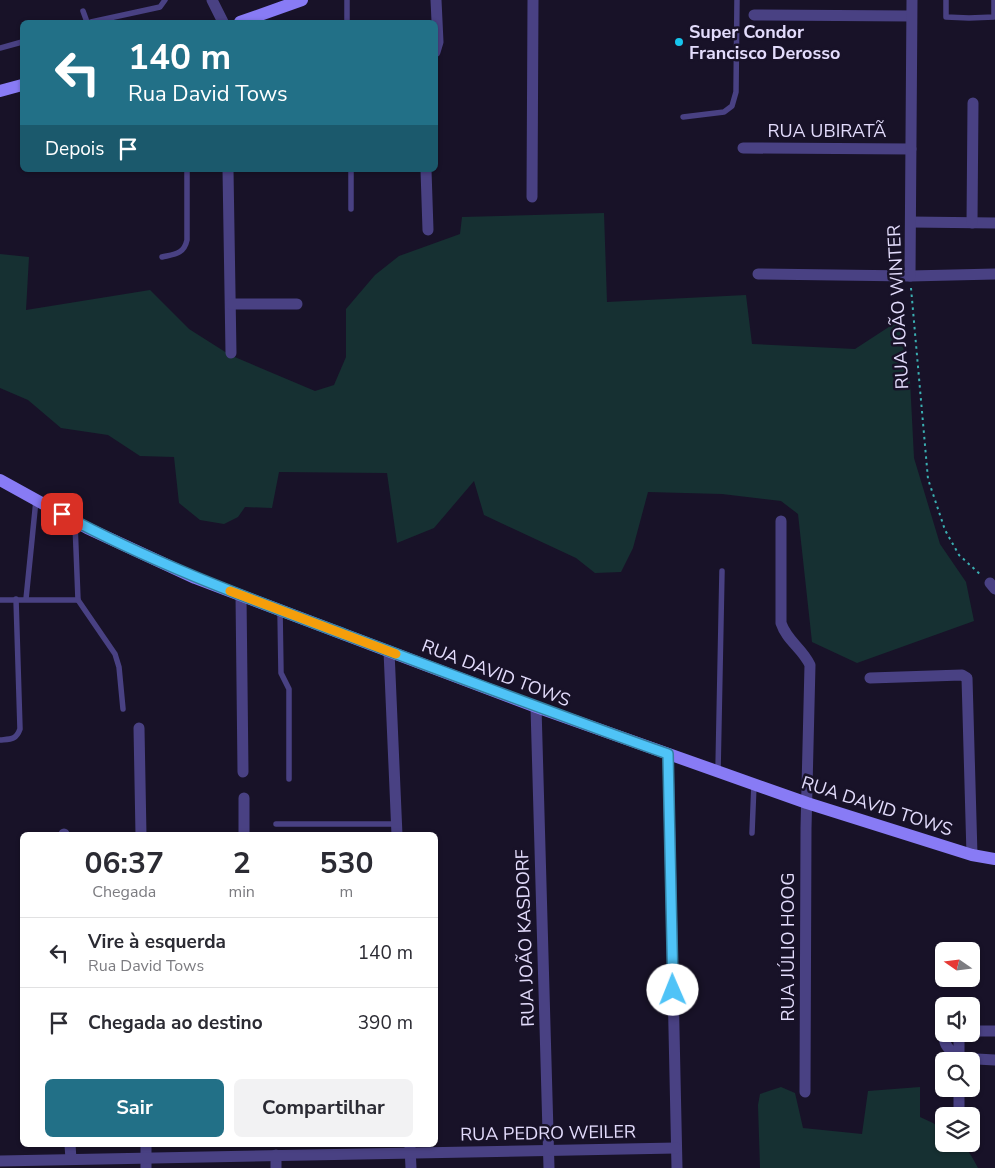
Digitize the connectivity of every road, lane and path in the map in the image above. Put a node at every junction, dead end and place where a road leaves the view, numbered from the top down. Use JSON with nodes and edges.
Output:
{"nodes":[{"id":1,"x":165,"y":0,"type":"edge"},
{"id":2,"x":212,"y":0,"type":"edge"},
{"id":3,"x":302,"y":0,"type":"edge"},
{"id":4,"x":347,"y":0,"type":"edge"},
{"id":5,"x":436,"y":0,"type":"edge"},
{"id":6,"x":533,"y":0,"type":"edge"},
{"id":7,"x":737,"y":0,"type":"edge"},
{"id":8,"x":912,"y":0,"type":"edge"},
{"id":9,"x":946,"y":0,"type":"edge"},
{"id":10,"x":994,"y":0,"type":"edge"},
{"id":11,"x":83,"y":11,"type":"dead end"},
{"id":12,"x":754,"y":15,"type":"dead end"},
{"id":13,"x":911,"y":16,"type":"junction"},
{"id":14,"x":88,"y":20,"type":"edge"},
{"id":15,"x":98,"y":20,"type":"edge"},
{"id":16,"x":223,"y":20,"type":"edge"},
{"id":17,"x":246,"y":20,"type":"edge"},
{"id":18,"x":347,"y":20,"type":"edge"},
{"id":19,"x":437,"y":20,"type":"edge"},
{"id":20,"x":20,"y":43,"type":"edge"},
{"id":21,"x":0,"y":48,"type":"edge"},
{"id":22,"x":20,"y":86,"type":"edge"},
{"id":23,"x":0,"y":91,"type":"edge"},
{"id":24,"x":973,"y":102,"type":"dead end"},
{"id":25,"x":683,"y":118,"type":"dead end"},
{"id":26,"x":743,"y":148,"type":"dead end"},
{"id":27,"x":911,"y":149,"type":"junction"},
{"id":28,"x":187,"y":172,"type":"edge"},
{"id":29,"x":228,"y":172,"type":"edge"},
{"id":30,"x":350,"y":172,"type":"edge"},
{"id":31,"x":426,"y":172,"type":"edge"},
{"id":32,"x":532,"y":197,"type":"dead end"},
{"id":33,"x":351,"y":209,"type":"dead end"},
{"id":34,"x":911,"y":222,"type":"junction"},
{"id":35,"x":972,"y":223,"type":"junction"},
{"id":36,"x":995,"y":223,"type":"edge"},
{"id":37,"x":428,"y":230,"type":"dead end"},
{"id":38,"x":162,"y":257,"type":"dead end"},
{"id":39,"x":758,"y":274,"type":"dead end"},
{"id":40,"x":995,"y":274,"type":"edge"},
{"id":41,"x":910,"y":276,"type":"junction"},
{"id":42,"x":231,"y":304,"type":"junction"},
{"id":43,"x":297,"y":304,"type":"dead end"},
{"id":44,"x":232,"y":353,"type":"dead end"},
{"id":45,"x":0,"y":480,"type":"edge"},
{"id":46,"x":36,"y":500,"type":"junction"},
{"id":47,"x":74,"y":521,"type":"junction"},
{"id":48,"x":781,"y":521,"type":"dead end"},
{"id":49,"x":722,"y":571,"type":"dead end"},
{"id":50,"x":992,"y":586,"type":"edge"},
{"id":51,"x":241,"y":595,"type":"junction"},
{"id":52,"x":16,"y":599,"type":"junction"},
{"id":53,"x":26,"y":599,"type":"junction"},
{"id":54,"x":0,"y":600,"type":"edge"},
{"id":55,"x":78,"y":600,"type":"junction"},
{"id":56,"x":280,"y":610,"type":"junction"},
{"id":57,"x":389,"y":651,"type":"junction"},
{"id":58,"x":870,"y":678,"type":"dead end"},
{"id":59,"x":536,"y":707,"type":"junction"},
{"id":60,"x":124,"y":709,"type":"dead end"},
{"id":61,"x":139,"y":728,"type":"dead end"},
{"id":62,"x":0,"y":740,"type":"edge"},
{"id":63,"x":668,"y":754,"type":"junction"},
{"id":64,"x":718,"y":771,"type":"junction"},
{"id":65,"x":243,"y":772,"type":"dead end"},
{"id":66,"x":289,"y":779,"type":"dead end"},
{"id":67,"x":754,"y":784,"type":"junction"},
{"id":68,"x":244,"y":798,"type":"dead end"},
{"id":69,"x":807,"y":803,"type":"junction"},
{"id":70,"x":276,"y":824,"type":"dead end"},
{"id":71,"x":397,"y":829,"type":"edge"},
{"id":72,"x":141,"y":832,"type":"edge"},
{"id":73,"x":244,"y":832,"type":"edge"},
{"id":74,"x":752,"y":833,"type":"dead end"},
{"id":75,"x":972,"y":855,"type":"junction"},
{"id":76,"x":995,"y":859,"type":"edge"},
{"id":77,"x":980,"y":1031,"type":"edge"},
{"id":78,"x":995,"y":1031,"type":"edge"},
{"id":79,"x":980,"y":1060,"type":"edge"},
{"id":80,"x":995,"y":1060,"type":"edge"},
{"id":81,"x":805,"y":1092,"type":"dead end"},
{"id":82,"x":70,"y":1147,"type":"edge"},
{"id":83,"x":146,"y":1147,"type":"edge"},
{"id":84,"x":676,"y":1148,"type":"junction"},
{"id":85,"x":410,"y":1149,"type":"edge"},
{"id":86,"x":249,"y":1150,"type":"edge"},
{"id":87,"x":549,"y":1150,"type":"junction"},
{"id":88,"x":276,"y":1155,"type":"junction"},
{"id":89,"x":70,"y":1159,"type":"junction"},
{"id":90,"x":0,"y":1161,"type":"edge"},
{"id":91,"x":146,"y":1163,"type":"edge"},
{"id":92,"x":21,"y":1164,"type":"edge"},
{"id":93,"x":276,"y":1168,"type":"edge"},
{"id":94,"x":411,"y":1168,"type":"edge"},
{"id":95,"x":549,"y":1168,"type":"edge"},
{"id":96,"x":677,"y":1168,"type":"edge"}],
"edges":[{"from":1,"to":15,"type":"lane"},
{"from":2,"to":16,"type":"street"},
{"from":3,"to":17,"type":"street"},
{"from":4,"to":18,"type":"lane"},
{"from":5,"to":19,"type":"street"},
{"from":6,"to":32,"type":"street"},
{"from":7,"to":25,"type":"lane"},
{"from":8,"to":13,"type":"street","name":"RUA JOÃO WINTER"},
{"from":9,"to":10,"type":"lane"},
{"from":11,"to":14,"type":"lane"},
{"from":12,"to":13,"type":"street"},
{"from":13,"to":27,"type":"street","name":"RUA JOÃO WINTER"},
{"from":20,"to":21,"type":"lane"},
{"from":22,"to":23,"type":"street"},
{"from":24,"to":35,"type":"street"},
{"from":26,"to":27,"type":"street","name":"RUA UBIRATÃ"},
{"from":27,"to":34,"type":"street","name":"RUA JOÃO WINTER"},
{"from":28,"to":38,"type":"lane"},
{"from":29,"to":42,"type":"street"},
{"from":30,"to":33,"type":"lane"},
{"from":31,"to":37,"type":"street"},
{"from":34,"to":35,"type":"street"},
{"from":34,"to":41,"type":"street","name":"RUA JOÃO WINTER"},
{"from":35,"to":36,"type":"street"},
{"from":39,"to":41,"type":"street"},
{"from":40,"to":41,"type":"street"},
{"from":41,"to":50,"type":"path","name":"RUA JOÃO WINTER"},
{"from":42,"to":43,"type":"street"},
{"from":42,"to":44,"type":"street"},
{"from":45,"to":46,"type":"street","name":"RUA DAVID TOWS"},
{"from":46,"to":47,"type":"street","name":"RUA DAVID TOWS"},
{"from":46,"to":53,"type":"lane"},
{"from":47,"to":51,"type":"street","name":"RUA DAVID TOWS"},
{"from":47,"to":55,"type":"lane"},
{"from":48,"to":69,"type":"street","name":"RUA JÚLIO HOOG"},
{"from":49,"to":64,"type":"lane"},
{"from":51,"to":56,"type":"street","name":"RUA DAVID TOWS"},
{"from":51,"to":65,"type":"street"},
{"from":52,"to":53,"type":"lane"},
{"from":52,"to":54,"type":"lane"},
{"from":52,"to":62,"type":"lane"},
{"from":53,"to":55,"type":"lane"},
{"from":55,"to":60,"type":"lane"},
{"from":56,"to":57,"type":"street","name":"RUA DAVID TOWS"},
{"from":56,"to":66,"type":"lane"},
{"from":57,"to":59,"type":"street","name":"RUA DAVID TOWS"},
{"from":57,"to":71,"type":"street"},
{"from":58,"to":75,"type":"street"},
{"from":59,"to":63,"type":"street","name":"RUA DAVID TOWS"},
{"from":59,"to":87,"type":"street","name":"RUA JOÃO KASDORF"},
{"from":61,"to":72,"type":"street"},
{"from":63,"to":64,"type":"street","name":"RUA DAVID TOWS"},
{"from":63,"to":84,"type":"street"},
{"from":64,"to":67,"type":"street","name":"RUA DAVID TOWS"},
{"from":67,"to":69,"type":"street","name":"RUA DAVID TOWS"},
{"from":67,"to":74,"type":"lane"},
{"from":68,"to":73,"type":"street"},
{"from":69,"to":75,"type":"street","name":"RUA DAVID TOWS"},
{"from":69,"to":81,"type":"street","name":"RUA JÚLIO HOOG"},
{"from":70,"to":71,"type":"lane"},
{"from":75,"to":76,"type":"street","name":"RUA DAVID TOWS"},
{"from":77,"to":78,"type":"street"},
{"from":79,"to":80,"type":"street"},
{"from":82,"to":89,"type":"street"},
{"from":83,"to":91,"type":"street"},
{"from":84,"to":87,"type":"street","name":"RUA PEDRO WEILER"},
{"from":84,"to":96,"type":"street"},
{"from":85,"to":87,"type":"street","name":"RUA PEDRO WEILER"},
{"from":85,"to":88,"type":"street","name":"RUA PEDRO WEILER"},
{"from":85,"to":94,"type":"street"},
{"from":86,"to":88,"type":"street","name":"RUA PEDRO WEILER"},
{"from":86,"to":91,"type":"street","name":"RUA PEDRO WEILER"},
{"from":87,"to":95,"type":"street","name":"RUA JOÃO KASDORF"},
{"from":88,"to":93,"type":"street"},
{"from":89,"to":91,"type":"street","name":"RUA PEDRO WEILER"},
{"from":89,"to":92,"type":"street","name":"RUA PEDRO WEILER"},
{"from":90,"to":92,"type":"street","name":"RUA PEDRO WEILER"}]}
